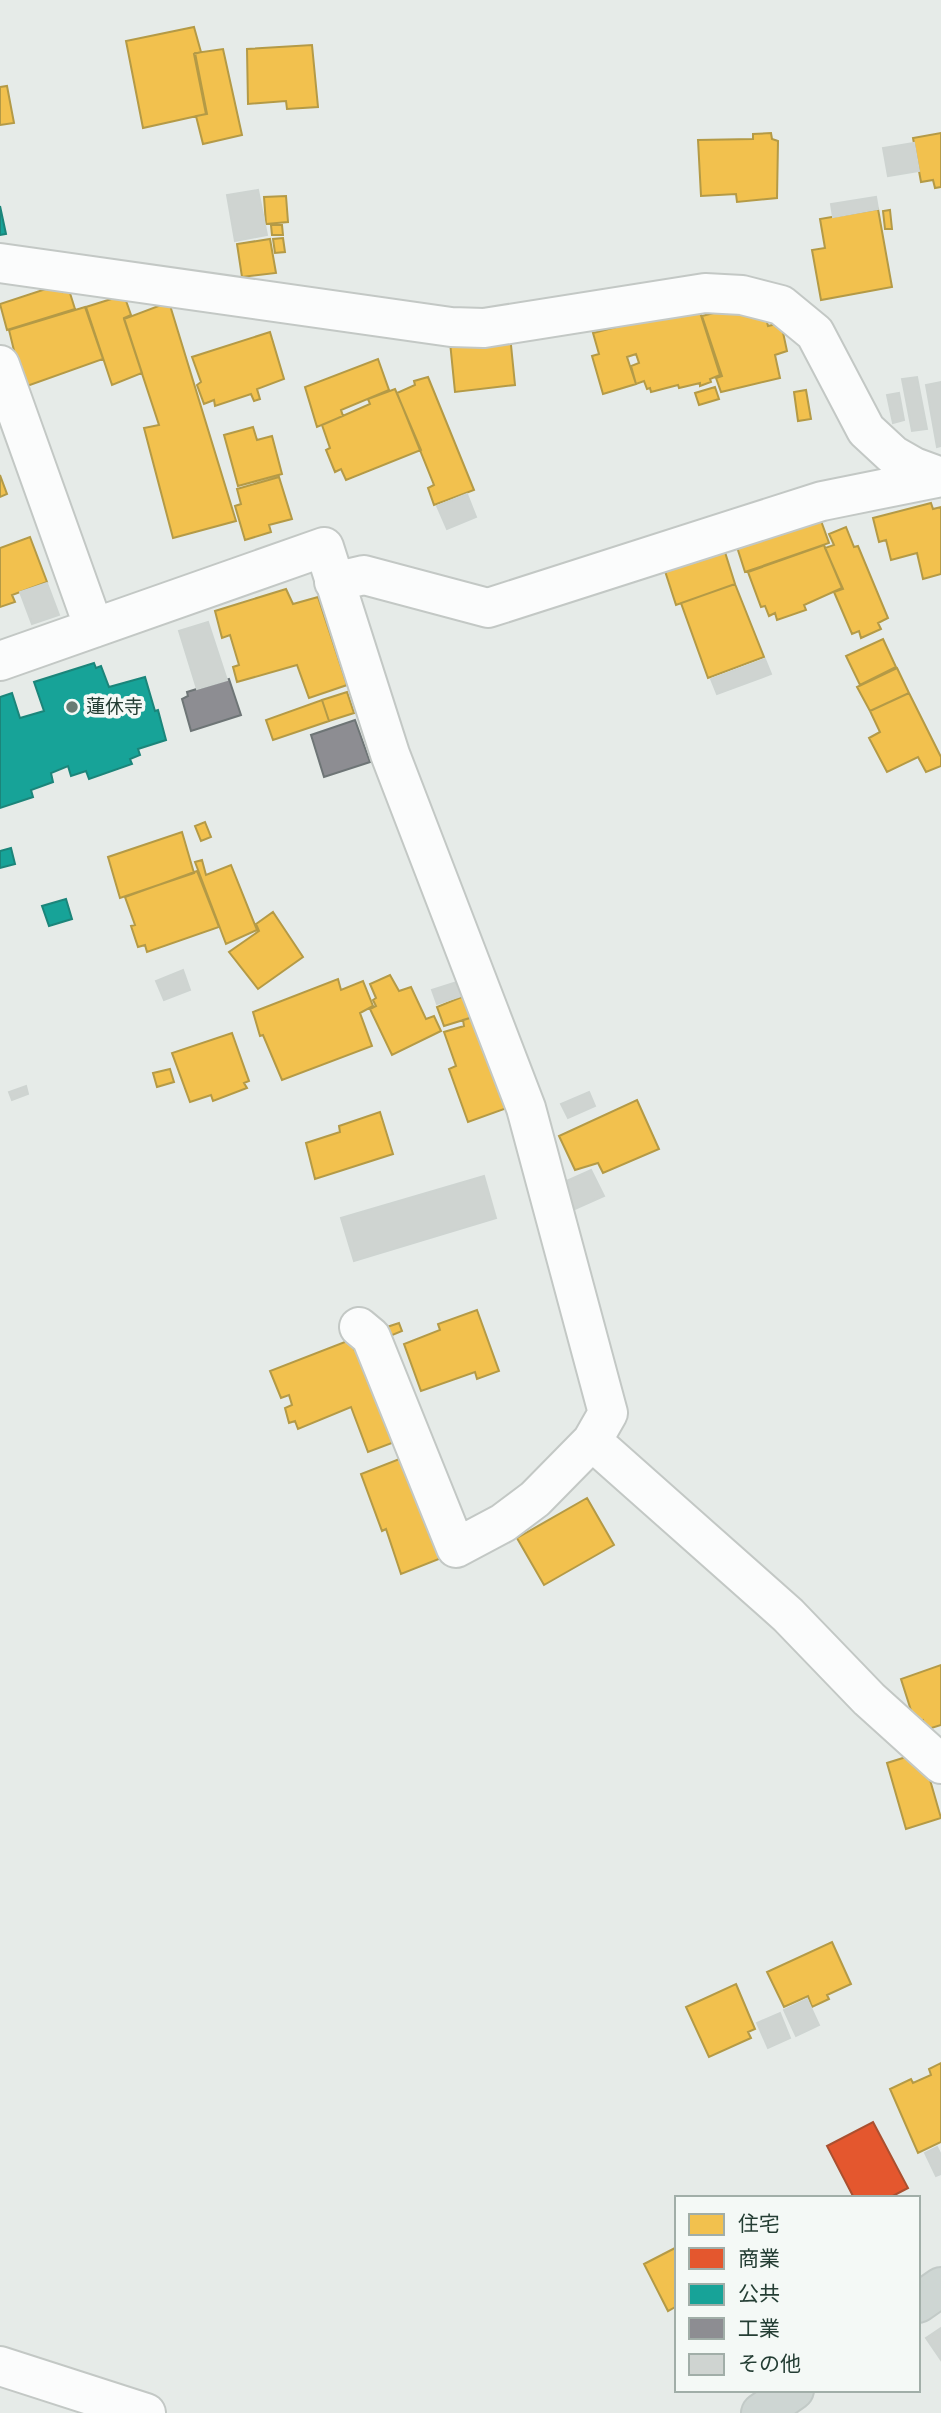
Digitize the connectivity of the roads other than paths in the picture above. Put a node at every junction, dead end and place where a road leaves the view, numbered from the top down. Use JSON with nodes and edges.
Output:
{"nodes":[{"id":1,"x":0,"y":264,"type":"edge"},
{"id":2,"x":0,"y":365,"type":"edge"},
{"id":3,"x":14,"y":441,"type":"edge"},
{"id":4,"x":941,"y":477,"type":"edge"},
{"id":5,"x":334,"y":582,"type":"junction"},
{"id":6,"x":94,"y":628,"type":"junction"},
{"id":7,"x":0,"y":661,"type":"edge"},
{"id":8,"x":359,"y":1327,"type":"dead end"},
{"id":9,"x":592,"y":1441,"type":"junction"},
{"id":10,"x":941,"y":1764,"type":"edge"},
{"id":11,"x":941,"y":2287,"type":"edge"},
{"id":12,"x":920,"y":2302,"type":"edge"},
{"id":13,"x":0,"y":2366,"type":"edge"},
{"id":14,"x":790,"y":2392,"type":"edge"},
{"id":15,"x":146,"y":2413,"type":"edge"},
{"id":16,"x":761,"y":2413,"type":"edge"}],
"edges":[{"from":1,"to":4,"type":"street"},
{"from":2,"to":3,"type":"street"},
{"from":3,"to":6,"type":"street"},
{"from":4,"to":5,"type":"street"},
{"from":5,"to":6,"type":"street"},
{"from":5,"to":9,"type":"street"},
{"from":6,"to":7,"type":"street"},
{"from":8,"to":9,"type":"street"},
{"from":9,"to":10,"type":"street"},
{"from":11,"to":12,"type":"main road"},
{"from":13,"to":15,"type":"street"},
{"from":14,"to":16,"type":"main road"}]}
